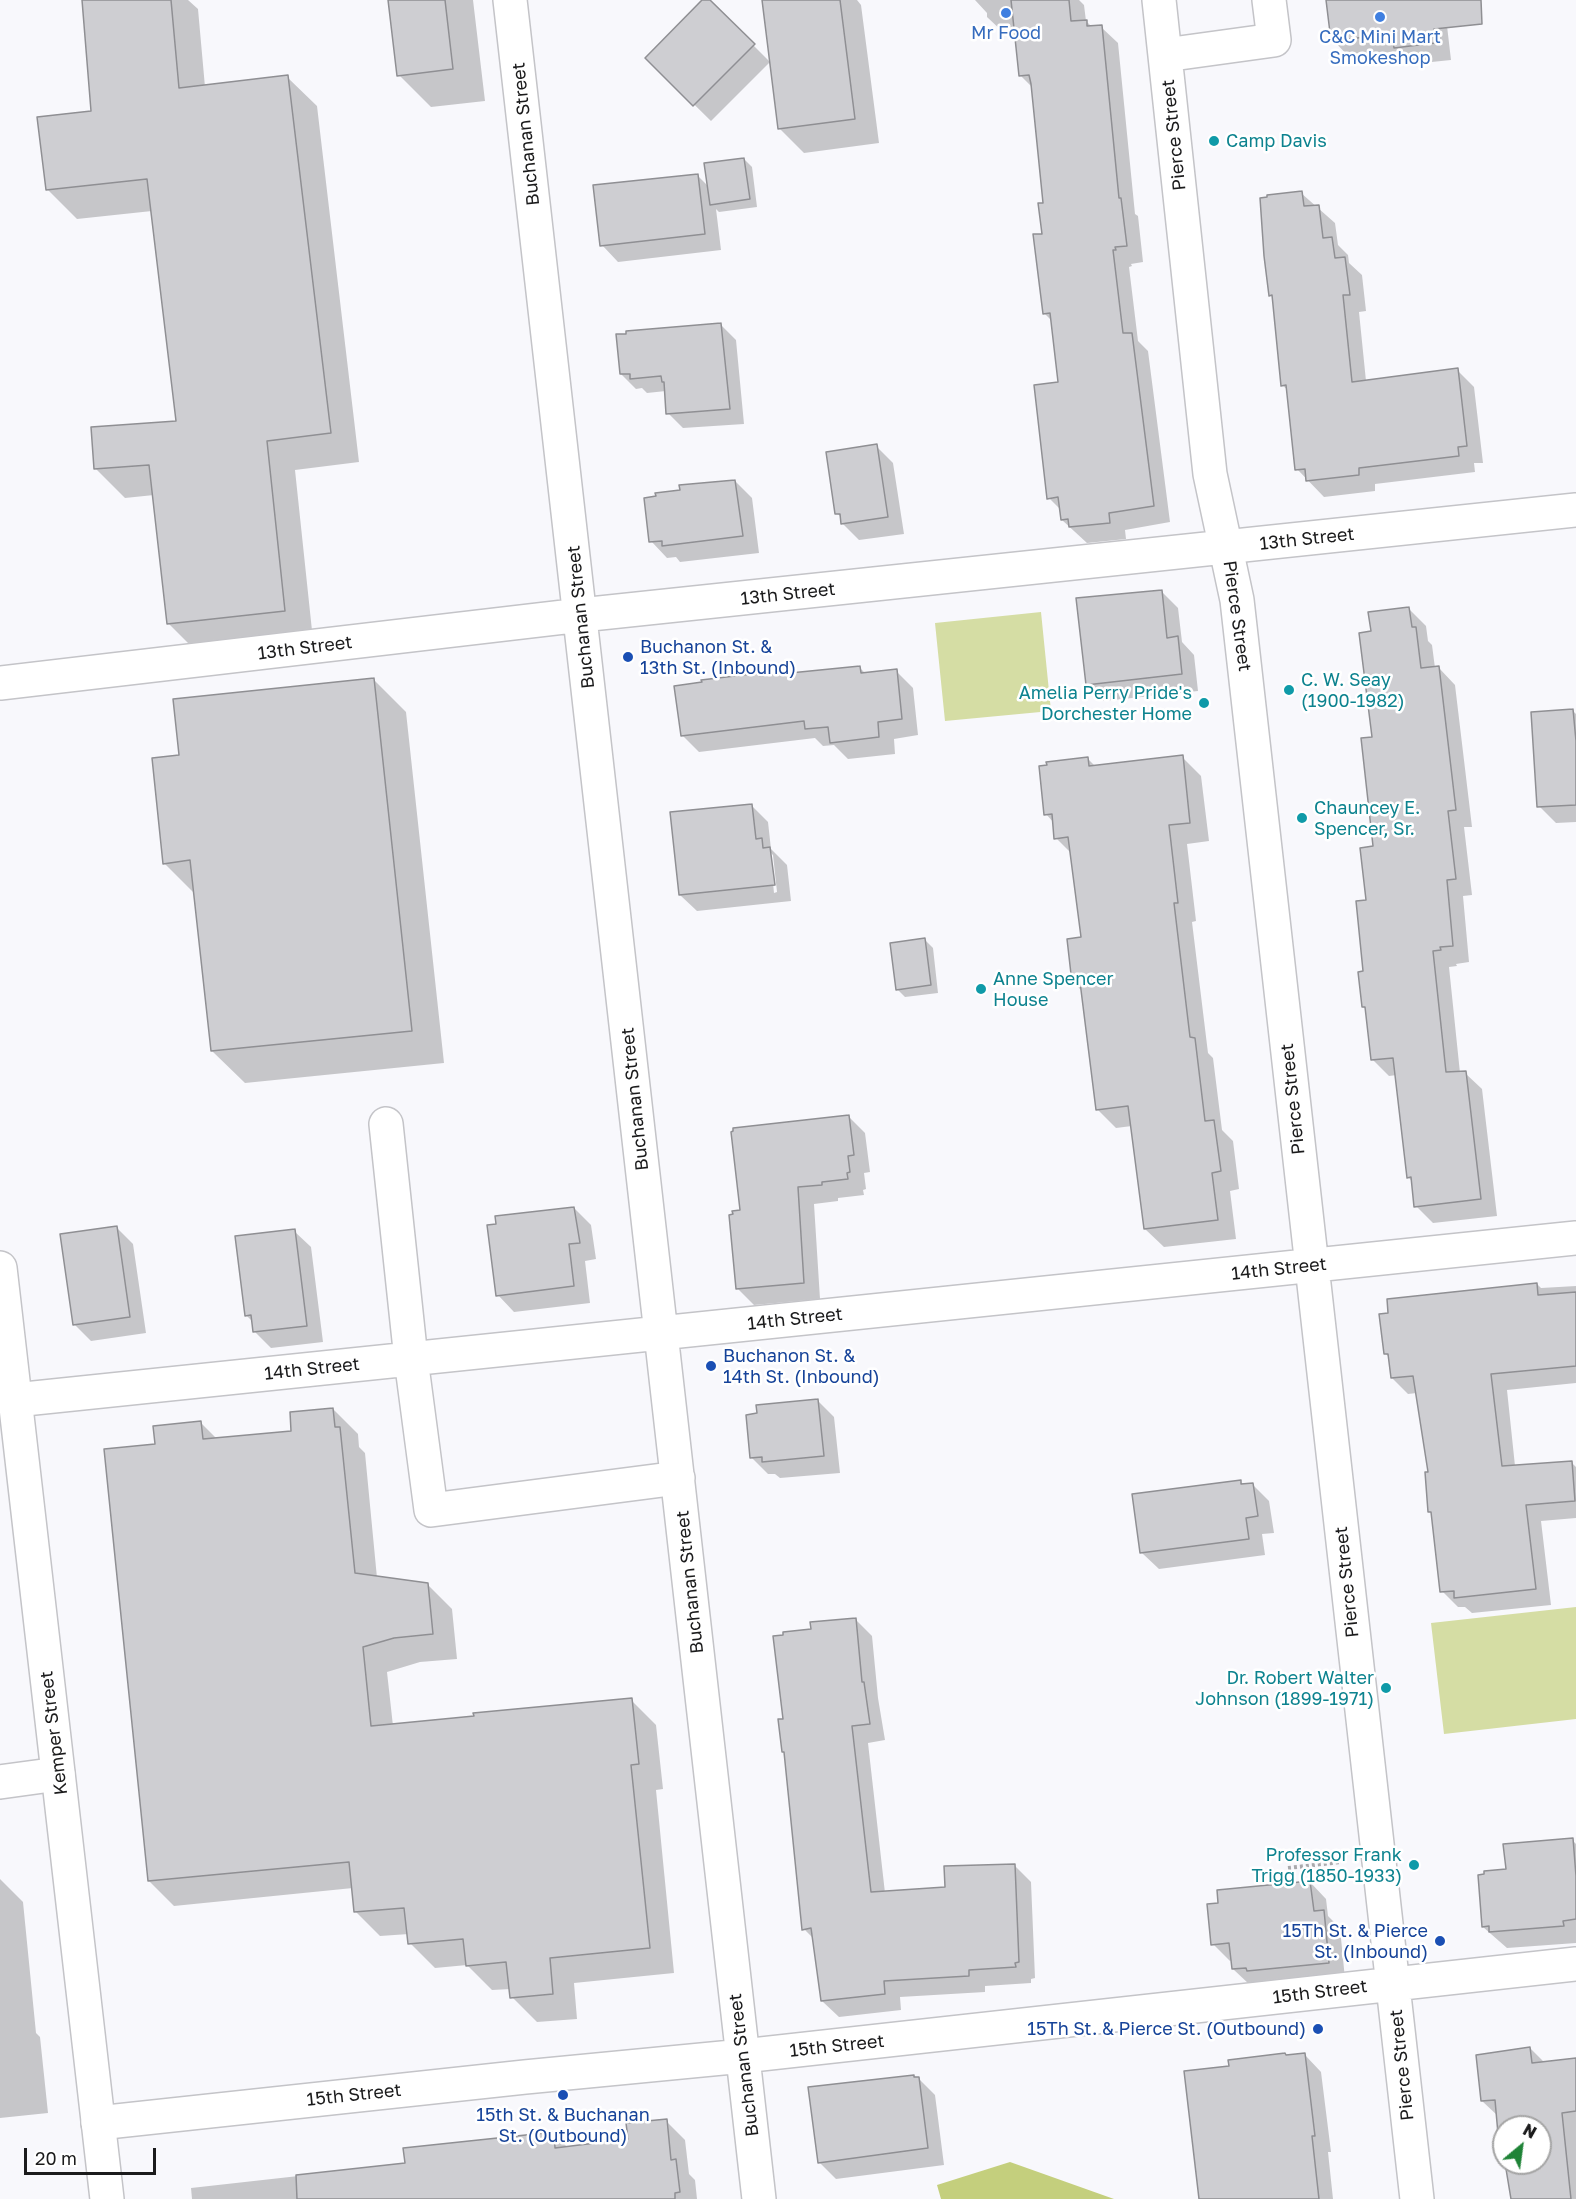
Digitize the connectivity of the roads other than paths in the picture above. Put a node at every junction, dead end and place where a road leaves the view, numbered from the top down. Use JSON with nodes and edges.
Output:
{"nodes":[{"id":1,"x":510,"y":0,"type":"edge"},
{"id":2,"x":1160,"y":0,"type":"edge"},
{"id":3,"x":1269,"y":0,"type":"edge"},
{"id":4,"x":1165,"y":55,"type":"junction"},
{"id":5,"x":1576,"y":510,"type":"edge"},
{"id":6,"x":1227,"y":548,"type":"junction"},
{"id":7,"x":581,"y":615,"type":"junction"},
{"id":8,"x":0,"y":683,"type":"edge"},
{"id":9,"x":386,"y":1125,"type":"dead end"},
{"id":10,"x":1576,"y":1238,"type":"edge"},
{"id":11,"x":1311,"y":1265,"type":"junction"},
{"id":12,"x":0,"y":1268,"type":"edge"},
{"id":13,"x":661,"y":1333,"type":"junction"},
{"id":14,"x":411,"y":1359,"type":"junction"},
{"id":15,"x":15,"y":1400,"type":"junction"},
{"id":16,"x":678,"y":1478,"type":"junction"},
{"id":17,"x":58,"y":1774,"type":"junction"},
{"id":18,"x":0,"y":1782,"type":"edge"},
{"id":19,"x":1576,"y":1964,"type":"edge"},
{"id":20,"x":1393,"y":1983,"type":"junction"},
{"id":21,"x":743,"y":2056,"type":"junction"},
{"id":22,"x":98,"y":2123,"type":"junction"},
{"id":23,"x":107,"y":2199,"type":"edge"},
{"id":24,"x":759,"y":2199,"type":"edge"},
{"id":25,"x":1417,"y":2199,"type":"edge"}],
"edges":[{"from":1,"to":7,"type":"street","name":"Buchanan Street"},
{"from":2,"to":4,"type":"street","name":"Pierce Street"},
{"from":3,"to":4,"type":"street"},
{"from":4,"to":6,"type":"street","name":"Pierce Street"},
{"from":5,"to":6,"type":"street","name":"13th Street"},
{"from":6,"to":7,"type":"street","name":"13th Street"},
{"from":6,"to":11,"type":"street","name":"Pierce Street"},
{"from":7,"to":8,"type":"street","name":"13th Street"},
{"from":7,"to":13,"type":"street","name":"Buchanan Street"},
{"from":9,"to":14,"type":"street"},
{"from":10,"to":11,"type":"street","name":"14th Street"},
{"from":11,"to":13,"type":"street","name":"14th Street"},
{"from":11,"to":20,"type":"street","name":"Pierce Street"},
{"from":12,"to":15,"type":"street","name":"Kemper Street"},
{"from":13,"to":14,"type":"street","name":"14th Street"},
{"from":13,"to":16,"type":"street","name":"Buchanan Street"},
{"from":14,"to":15,"type":"street","name":"14th Street"},
{"from":14,"to":16,"type":"street"},
{"from":15,"to":17,"type":"street","name":"Kemper Street"},
{"from":16,"to":21,"type":"street","name":"Buchanan Street"},
{"from":17,"to":18,"type":"street"},
{"from":17,"to":22,"type":"street","name":"Kemper Street"},
{"from":19,"to":20,"type":"street","name":"15th Street"},
{"from":20,"to":21,"type":"street","name":"15th Street"},
{"from":20,"to":25,"type":"street","name":"Pierce Street"},
{"from":21,"to":22,"type":"street","name":"15th Street"},
{"from":21,"to":24,"type":"street","name":"Buchanan Street"},
{"from":22,"to":23,"type":"street","name":"Kemper Street"}]}
